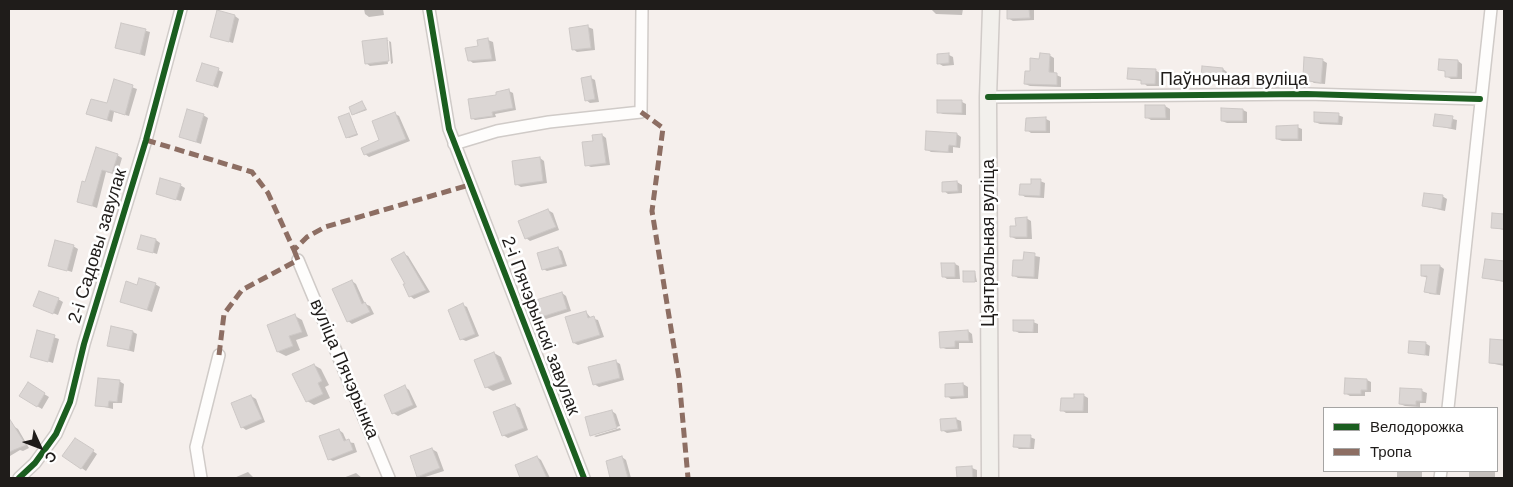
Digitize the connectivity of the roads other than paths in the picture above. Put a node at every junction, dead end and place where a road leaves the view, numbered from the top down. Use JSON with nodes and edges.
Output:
{"nodes":[{"id":1,"x":181,"y":9,"type":"edge"},
{"id":2,"x":429,"y":9,"type":"edge"},
{"id":3,"x":642,"y":9,"type":"edge"},
{"id":4,"x":991,"y":9,"type":"edge"},
{"id":5,"x":1491,"y":9,"type":"edge"},
{"id":6,"x":988,"y":97,"type":"junction"},
{"id":7,"x":1480,"y":99,"type":"junction"},
{"id":8,"x":454,"y":144,"type":"junction"},
{"id":9,"x":298,"y":260,"type":"dead end"},
{"id":10,"x":219,"y":355,"type":"dead end"},
{"id":11,"x":1448,"y":407,"type":"edge"},
{"id":12,"x":20,"y":478,"type":"edge"},
{"id":13,"x":202,"y":478,"type":"edge"},
{"id":14,"x":389,"y":478,"type":"edge"},
{"id":15,"x":584,"y":478,"type":"edge"},
{"id":16,"x":990,"y":478,"type":"edge"}],
"edges":[{"from":1,"to":12,"type":"street","name":"2-і Садовы завулак"},
{"from":2,"to":8,"type":"street","name":"2-і Пячэрынскі завулак"},
{"from":3,"to":8,"type":"street"},
{"from":4,"to":6,"type":"street","name":"Цэнтральная вуліца"},
{"from":5,"to":7,"type":"street"},
{"from":6,"to":7,"type":"street","name":"Паўночная вуліца"},
{"from":6,"to":16,"type":"street","name":"Цэнтральная вуліца"},
{"from":7,"to":11,"type":"street"},
{"from":8,"to":15,"type":"street","name":"2-і Пячэрынскі завулак"},
{"from":9,"to":14,"type":"street","name":"вуліца Пячэрынка"},
{"from":10,"to":13,"type":"street"}]}
